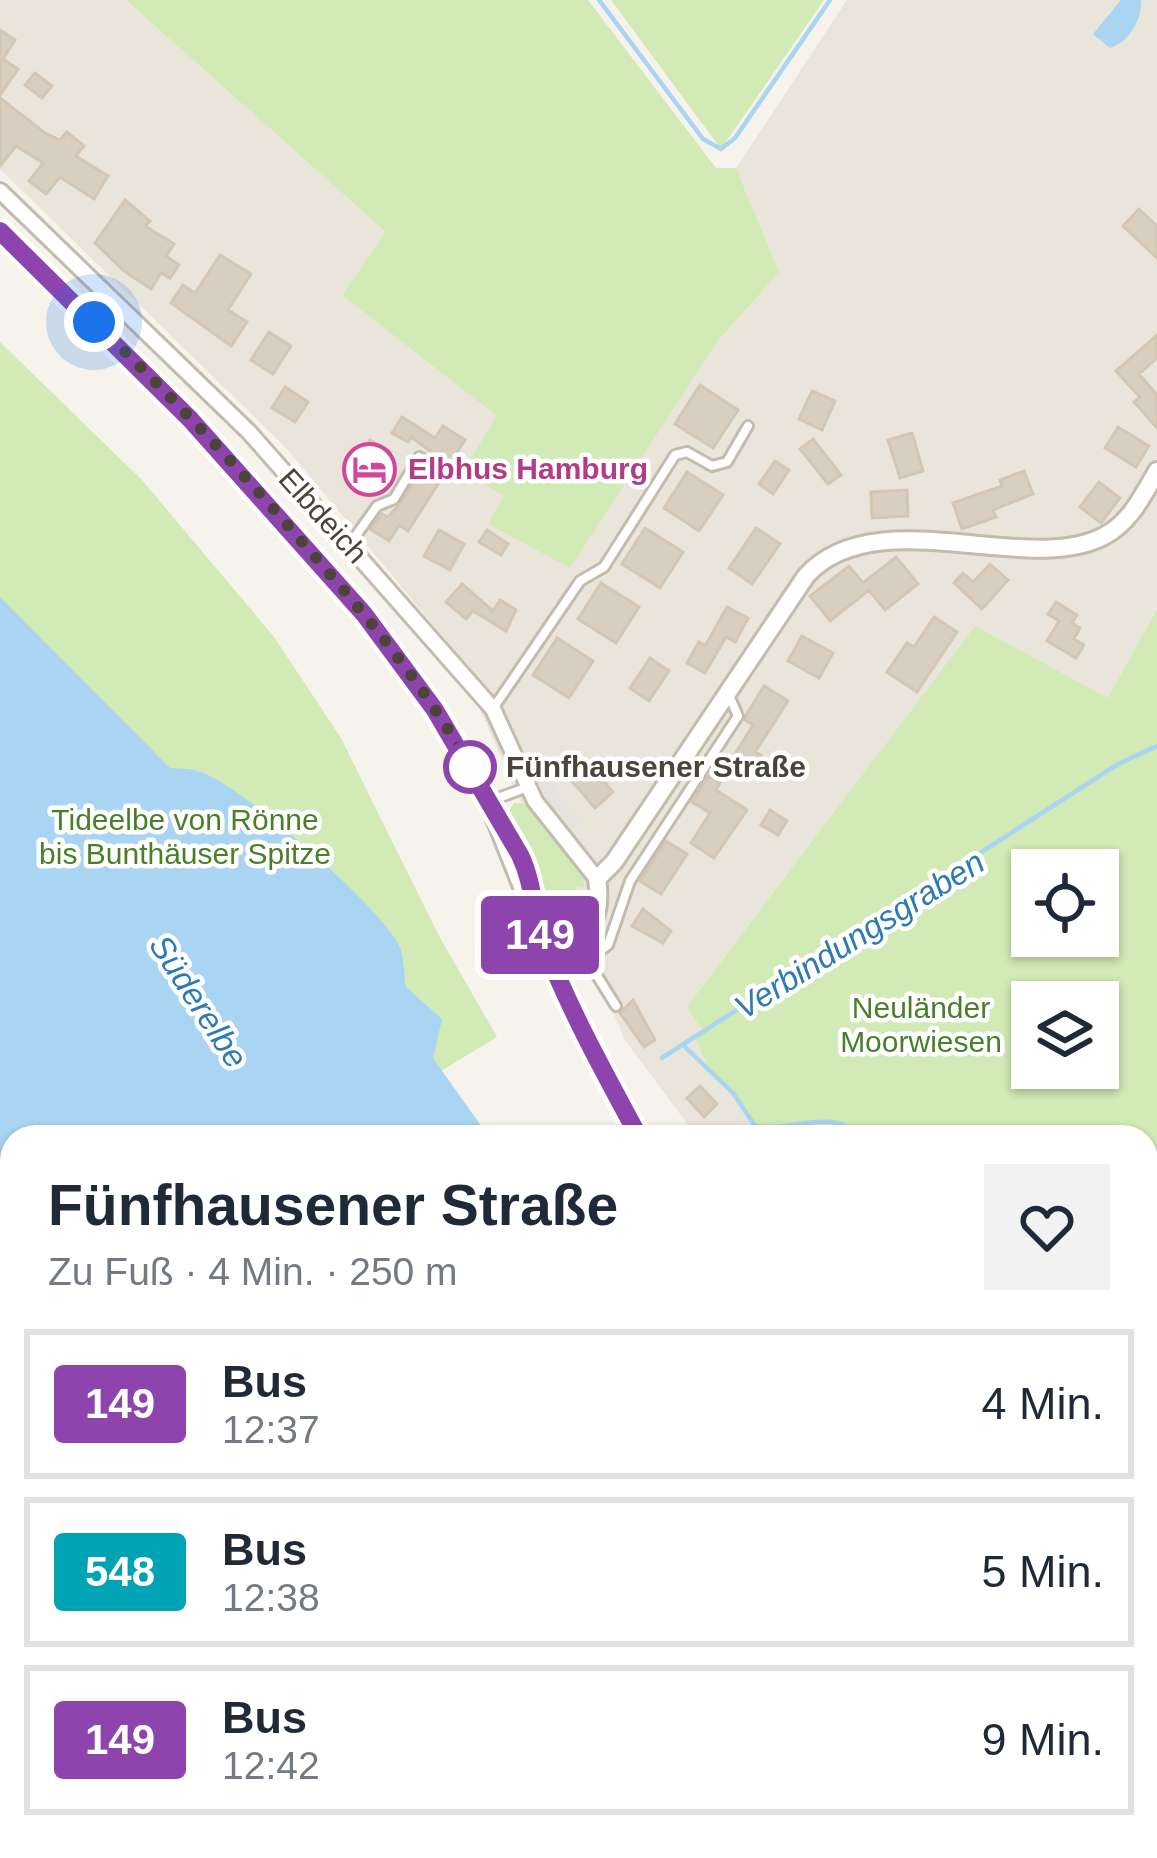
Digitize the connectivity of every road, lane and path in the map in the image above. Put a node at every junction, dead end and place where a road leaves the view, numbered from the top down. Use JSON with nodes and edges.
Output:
{"nodes":[{"id":1,"x":0,"y":191,"type":"edge"},
{"id":2,"x":0,"y":231,"type":"edge"},
{"id":3,"x":748,"y":426,"type":"dead end"},
{"id":4,"x":1157,"y":471,"type":"edge"},
{"id":5,"x":446,"y":473,"type":"dead end"},
{"id":6,"x":349,"y":545,"type":"junction"},
{"id":7,"x":728,"y":693,"type":"junction"},
{"id":8,"x":494,"y":709,"type":"junction"},
{"id":9,"x":528,"y":787,"type":"junction"},
{"id":10,"x":492,"y":810,"type":"junction"},
{"id":11,"x":597,"y":879,"type":"junction"},
{"id":12,"x":575,"y":941,"type":"junction"},
{"id":13,"x":547,"y":952,"type":"junction"},
{"id":14,"x":616,"y":1006,"type":"dead end"},
{"id":15,"x":633,"y":1125,"type":"edge"}],
"edges":[{"from":1,"to":6,"type":"street","name":"Elbdeich"},
{"from":2,"to":10,"type":"street","name":"Elbdeich"},
{"from":3,"to":8,"type":"lane"},
{"from":4,"to":7,"type":"street"},
{"from":5,"to":6,"type":"lane"},
{"from":6,"to":8,"type":"street","name":"Elbdeich"},
{"from":7,"to":11,"type":"street"},
{"from":7,"to":12,"type":"lane"},
{"from":8,"to":9,"type":"street","name":"Elbdeich"},
{"from":9,"to":10,"type":"lane"},
{"from":9,"to":11,"type":"street","name":"Elbdeich"},
{"from":10,"to":13,"type":"street","name":"Elbdeich"},
{"from":11,"to":12,"type":"street"},
{"from":12,"to":13,"type":"street"},
{"from":12,"to":14,"type":"lane"},
{"from":13,"to":15,"type":"street","name":"Elbdeich"}]}
